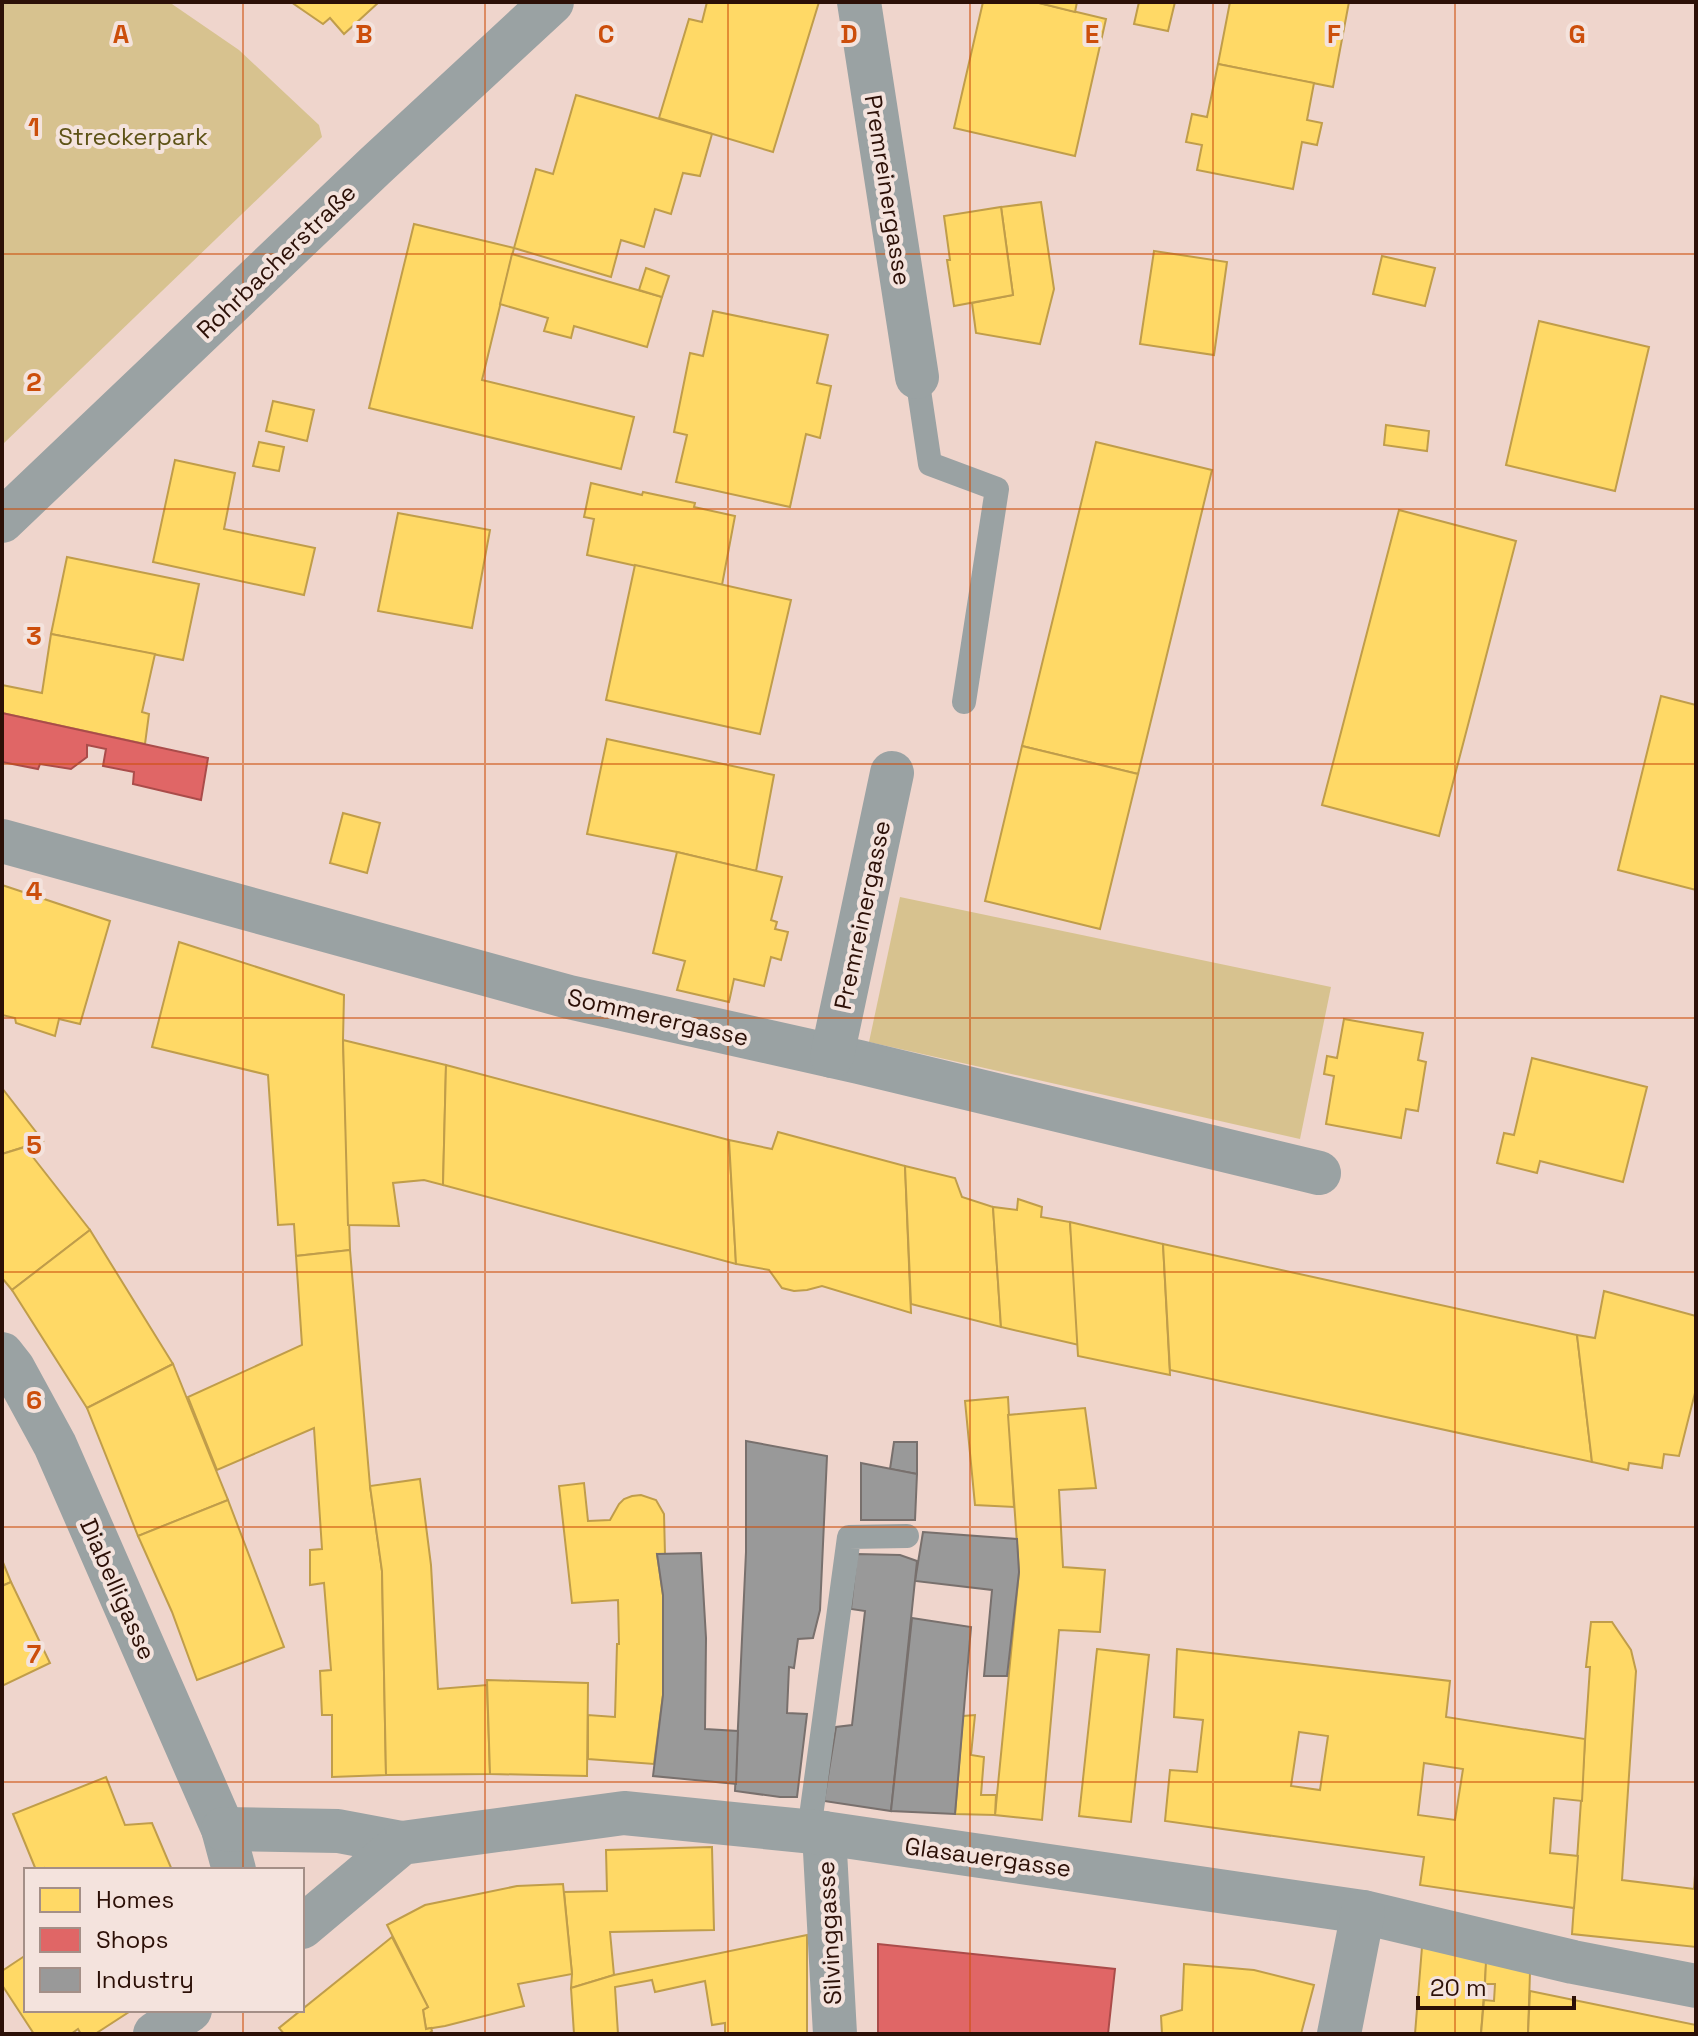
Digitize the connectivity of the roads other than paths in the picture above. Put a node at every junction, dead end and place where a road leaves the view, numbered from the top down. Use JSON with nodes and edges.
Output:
{"nodes":[{"id":1,"x":552,"y":2,"type":"edge"},
{"id":2,"x":859,"y":2,"type":"edge"},
{"id":3,"x":917,"y":377,"type":"joint"},
{"id":4,"x":2,"y":521,"type":"edge"},
{"id":5,"x":964,"y":702,"type":"dead end"},
{"id":6,"x":892,"y":773,"type":"dead end"},
{"id":7,"x":2,"y":841,"type":"edge"},
{"id":8,"x":832,"y":1056,"type":"junction"},
{"id":9,"x":1319,"y":1173,"type":"dead end"},
{"id":10,"x":2,"y":1354,"type":"edge"},
{"id":11,"x":907,"y":1536,"type":"dead end"},
{"id":12,"x":223,"y":1829,"type":"junction"},
{"id":13,"x":816,"y":1832,"type":"junction"},
{"id":14,"x":402,"y":1843,"type":"junction"},
{"id":15,"x":233,"y":1868,"type":"edge"},
{"id":16,"x":1363,"y":1912,"type":"junction"},
{"id":17,"x":304,"y":1925,"type":"edge"},
{"id":18,"x":1696,"y":1986,"type":"edge"},
{"id":19,"x":187,"y":2012,"type":"edge"},
{"id":20,"x":155,"y":2034,"type":"edge"},
{"id":21,"x":835,"y":2034,"type":"edge"},
{"id":22,"x":1339,"y":2034,"type":"edge"}],
"edges":[{"from":1,"to":4,"type":"street","name":"Rohrbacherstraße"},
{"from":2,"to":3,"type":"street","name":"Premreinergasse"},
{"from":3,"to":5,"type":"lane"},
{"from":6,"to":8,"type":"street","name":"Premreinergasse"},
{"from":7,"to":8,"type":"street","name":"Sommerergasse"},
{"from":8,"to":9,"type":"street","name":"Sommerergasse"},
{"from":10,"to":12,"type":"street","name":"Diabelligasse"},
{"from":11,"to":13,"type":"lane"},
{"from":12,"to":14,"type":"street"},
{"from":12,"to":15,"type":"street","name":"Diabelligasse"},
{"from":13,"to":14,"type":"street","name":"Glasauergasse"},
{"from":13,"to":16,"type":"street","name":"Glasauergasse"},
{"from":13,"to":21,"type":"street","name":"Silvinggasse"},
{"from":14,"to":17,"type":"street"},
{"from":16,"to":18,"type":"street","name":"Glasauergasse"},
{"from":16,"to":22,"type":"street"},
{"from":19,"to":20,"type":"street"}]}
